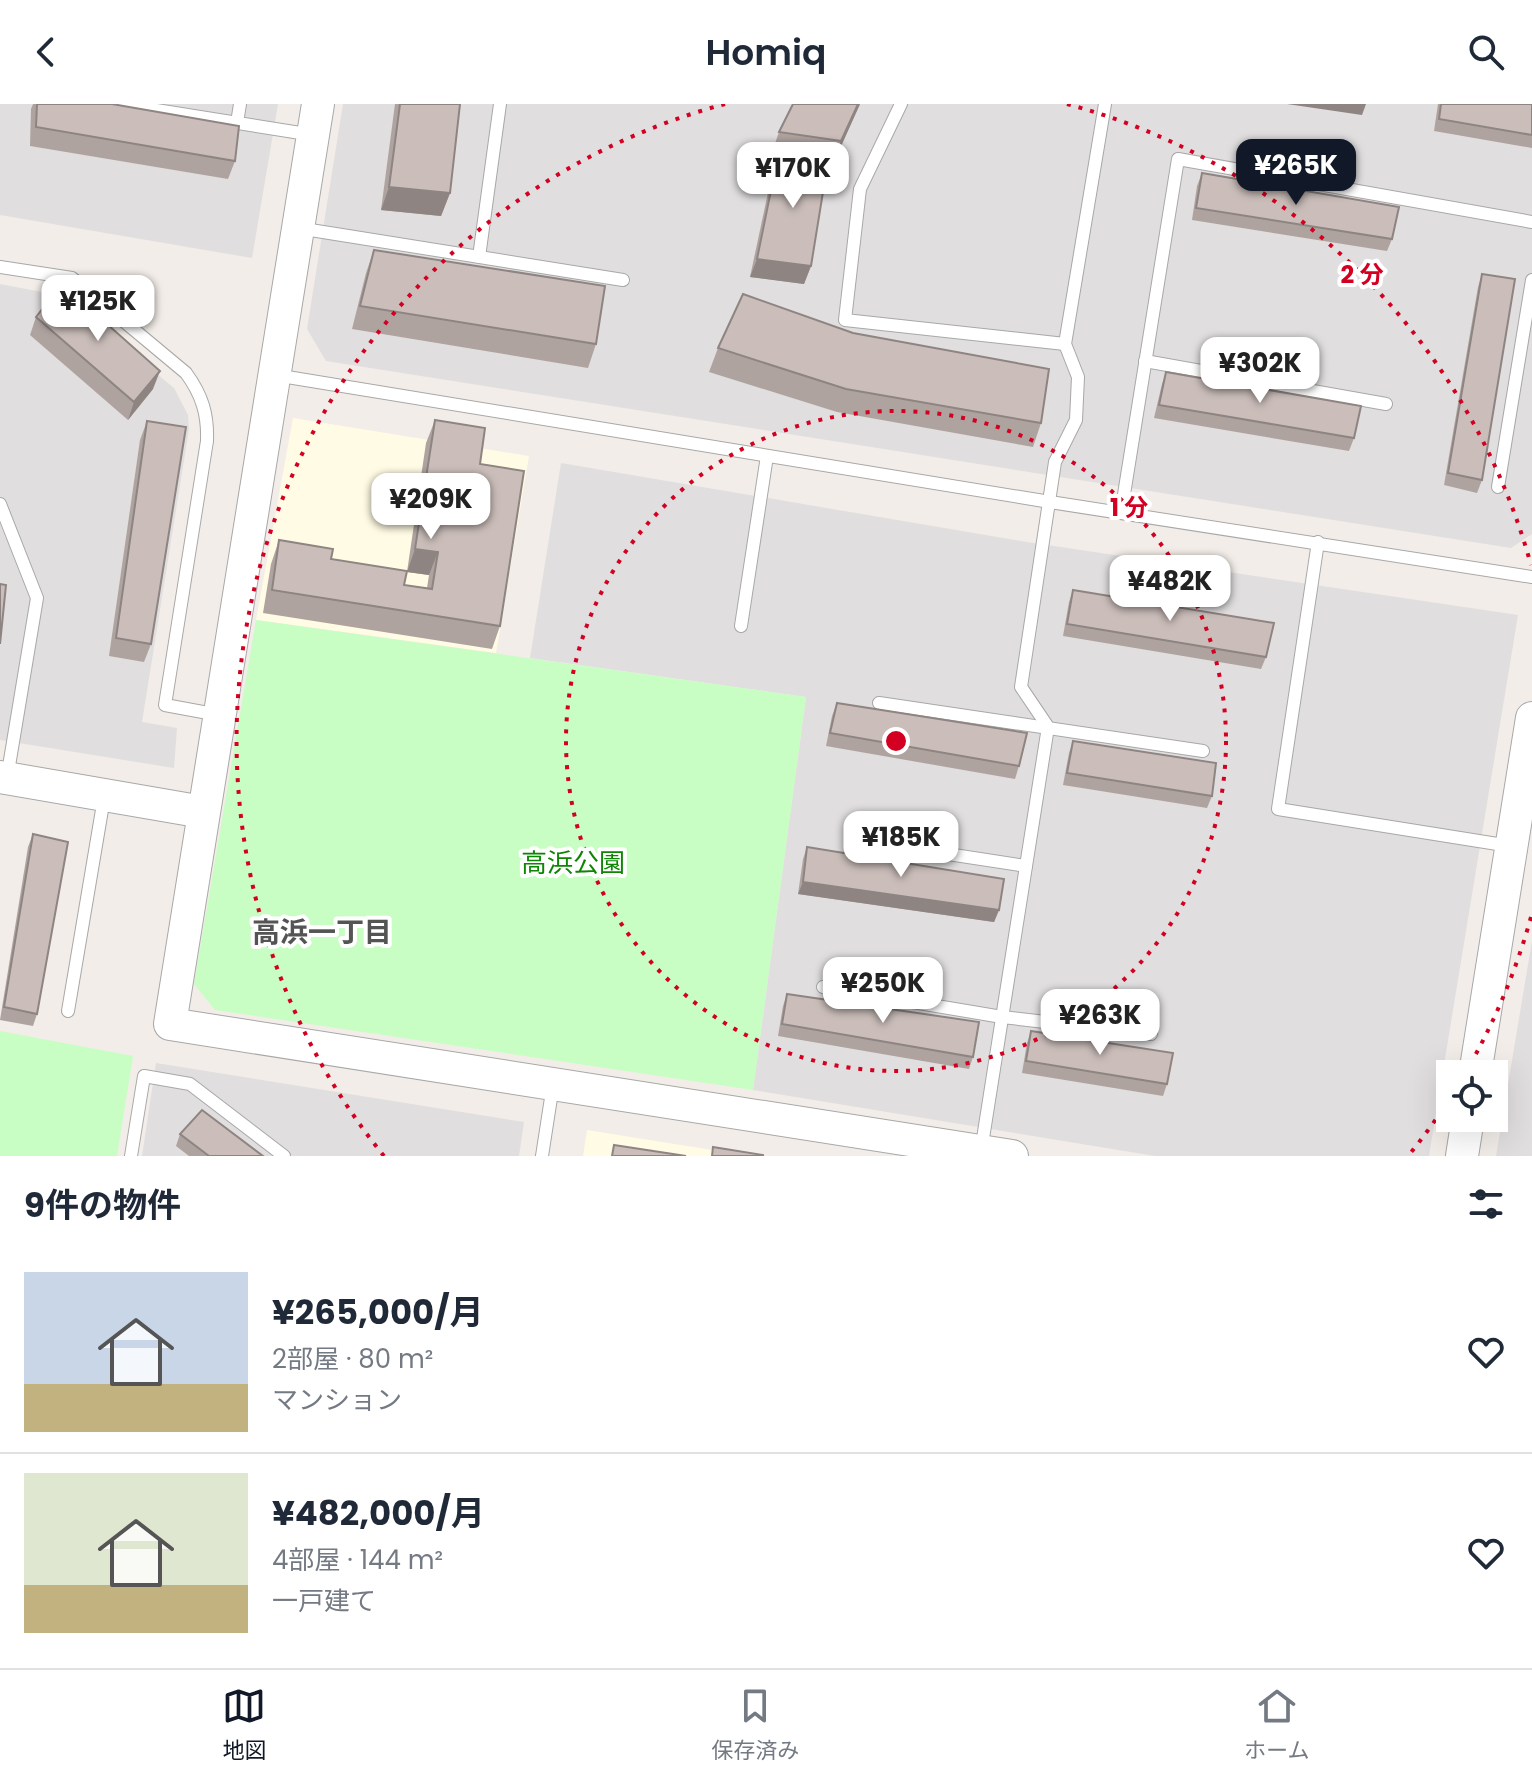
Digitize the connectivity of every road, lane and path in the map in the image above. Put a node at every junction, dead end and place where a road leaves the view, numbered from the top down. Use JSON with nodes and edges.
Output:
{"nodes":[{"id":1,"x":119,"y":104,"type":"edge"},
{"id":2,"x":240,"y":104,"type":"edge"},
{"id":3,"x":318,"y":104,"type":"edge"},
{"id":4,"x":500,"y":104,"type":"edge"},
{"id":5,"x":901,"y":104,"type":"edge"},
{"id":6,"x":1105,"y":104,"type":"edge"},
{"id":7,"x":237,"y":123,"type":"junction"},
{"id":8,"x":313,"y":135,"type":"junction"},
{"id":9,"x":1532,"y":222,"type":"edge"},
{"id":10,"x":298,"y":228,"type":"junction"},
{"id":11,"x":479,"y":257,"type":"junction"},
{"id":12,"x":0,"y":267,"type":"edge"},
{"id":13,"x":623,"y":280,"type":"dead end"},
{"id":14,"x":1532,"y":280,"type":"edge"},
{"id":15,"x":1065,"y":344,"type":"junction"},
{"id":16,"x":1145,"y":361,"type":"junction"},
{"id":17,"x":275,"y":375,"type":"junction"},
{"id":18,"x":1386,"y":404,"type":"dead end"},
{"id":19,"x":767,"y":456,"type":"junction"},
{"id":20,"x":1498,"y":487,"type":"dead end"},
{"id":21,"x":1050,"y":502,"type":"junction"},
{"id":22,"x":0,"y":504,"type":"edge"},
{"id":23,"x":1121,"y":513,"type":"junction"},
{"id":24,"x":1318,"y":542,"type":"junction"},
{"id":25,"x":1532,"y":577,"type":"edge"},
{"id":26,"x":741,"y":626,"type":"dead end"},
{"id":27,"x":879,"y":703,"type":"dead end"},
{"id":28,"x":219,"y":715,"type":"junction"},
{"id":29,"x":1532,"y":718,"type":"edge"},
{"id":30,"x":1048,"y":727,"type":"junction"},
{"id":31,"x":1203,"y":751,"type":"dead end"},
{"id":32,"x":4,"y":777,"type":"edge"},
{"id":33,"x":104,"y":795,"type":"junction"},
{"id":34,"x":203,"y":812,"type":"junction"},
{"id":35,"x":863,"y":841,"type":"dead end"},
{"id":36,"x":1511,"y":846,"type":"junction"},
{"id":37,"x":1026,"y":866,"type":"junction"},
{"id":38,"x":823,"y":987,"type":"dead end"},
{"id":39,"x":68,"y":1011,"type":"dead end"},
{"id":40,"x":1002,"y":1017,"type":"junction"},
{"id":41,"x":1151,"y":1034,"type":"dead end"},
{"id":42,"x":1477,"y":1060,"type":"edge"},
{"id":43,"x":553,"y":1085,"type":"junction"},
{"id":44,"x":1466,"y":1132,"type":"edge"},
{"id":45,"x":996,"y":1153,"type":"edge"},
{"id":46,"x":131,"y":1156,"type":"edge"},
{"id":47,"x":284,"y":1156,"type":"edge"},
{"id":48,"x":542,"y":1156,"type":"edge"},
{"id":49,"x":1462,"y":1156,"type":"edge"}],
"edges":[{"from":1,"to":7,"type":"lane"},
{"from":2,"to":7,"type":"lane"},
{"from":3,"to":8,"type":"street"},
{"from":4,"to":11,"type":"lane"},
{"from":5,"to":15,"type":"lane"},
{"from":6,"to":15,"type":"lane"},
{"from":7,"to":8,"type":"lane"},
{"from":8,"to":10,"type":"street"},
{"from":9,"to":16,"type":"lane"},
{"from":10,"to":11,"type":"lane"},
{"from":10,"to":17,"type":"street"},
{"from":11,"to":13,"type":"lane"},
{"from":12,"to":28,"type":"lane"},
{"from":14,"to":20,"type":"lane"},
{"from":15,"to":21,"type":"lane"},
{"from":16,"to":18,"type":"lane"},
{"from":16,"to":23,"type":"lane"},
{"from":17,"to":19,"type":"lane"},
{"from":17,"to":28,"type":"street"},
{"from":19,"to":21,"type":"lane"},
{"from":19,"to":26,"type":"lane"},
{"from":21,"to":23,"type":"lane"},
{"from":21,"to":30,"type":"lane"},
{"from":22,"to":32,"type":"lane"},
{"from":23,"to":24,"type":"lane"},
{"from":24,"to":25,"type":"lane"},
{"from":24,"to":36,"type":"lane"},
{"from":27,"to":30,"type":"lane"},
{"from":28,"to":34,"type":"street"},
{"from":29,"to":36,"type":"street"},
{"from":30,"to":31,"type":"lane"},
{"from":30,"to":37,"type":"lane"},
{"from":32,"to":33,"type":"street"},
{"from":33,"to":34,"type":"street"},
{"from":33,"to":39,"type":"lane"},
{"from":34,"to":43,"type":"street"},
{"from":35,"to":37,"type":"lane"},
{"from":36,"to":42,"type":"street"},
{"from":37,"to":40,"type":"lane"},
{"from":38,"to":40,"type":"lane"},
{"from":40,"to":41,"type":"lane"},
{"from":40,"to":45,"type":"lane"},
{"from":43,"to":45,"type":"street"},
{"from":43,"to":48,"type":"lane"},
{"from":44,"to":49,"type":"street"},
{"from":46,"to":47,"type":"lane"}]}
